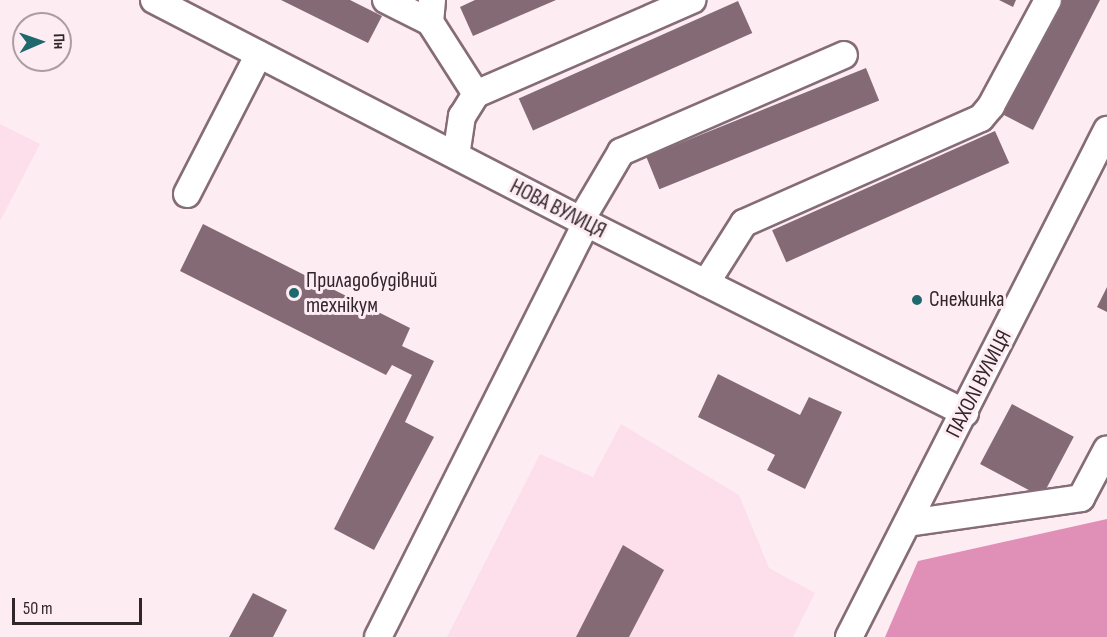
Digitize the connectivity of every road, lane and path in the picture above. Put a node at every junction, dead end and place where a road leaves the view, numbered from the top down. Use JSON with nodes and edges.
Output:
{"nodes":[{"id":1,"x":154,"y":0,"type":"edge"},
{"id":2,"x":386,"y":0,"type":"edge"},
{"id":3,"x":692,"y":0,"type":"edge"},
{"id":4,"x":1048,"y":0,"type":"edge"},
{"id":5,"x":431,"y":11,"type":"edge"},
{"id":6,"x":259,"y":54,"type":"junction"},
{"id":7,"x":844,"y":55,"type":"dead end"},
{"id":8,"x":476,"y":94,"type":"junction"},
{"id":9,"x":1107,"y":130,"type":"edge"},
{"id":10,"x":456,"y":156,"type":"junction"},
{"id":11,"x":187,"y":194,"type":"dead end"},
{"id":12,"x":584,"y":222,"type":"junction"},
{"id":13,"x":706,"y":283,"type":"junction"},
{"id":14,"x":965,"y":413,"type":"junction"},
{"id":15,"x":1107,"y":449,"type":"edge"},
{"id":16,"x":908,"y":524,"type":"junction"},
{"id":17,"x":378,"y":637,"type":"edge"},
{"id":18,"x":849,"y":637,"type":"edge"}],
"edges":[{"from":1,"to":6,"type":"street","name":"НОВА ВУЛИЦЯ"},
{"from":2,"to":5,"type":"street"},
{"from":3,"to":8,"type":"street"},
{"from":4,"to":13,"type":"street"},
{"from":5,"to":8,"type":"street"},
{"from":6,"to":10,"type":"street","name":"НОВА ВУЛИЦЯ"},
{"from":6,"to":11,"type":"street"},
{"from":7,"to":12,"type":"street"},
{"from":8,"to":10,"type":"street"},
{"from":9,"to":14,"type":"street","name":"ПАХОЛІ ВУЛИЦЯ"},
{"from":10,"to":12,"type":"street","name":"НОВА ВУЛИЦЯ"},
{"from":12,"to":13,"type":"street","name":"НОВА ВУЛИЦЯ"},
{"from":12,"to":17,"type":"street"},
{"from":13,"to":14,"type":"street","name":"НОВА ВУЛИЦЯ"},
{"from":14,"to":16,"type":"street","name":"ПАХОЛІ ВУЛИЦЯ"},
{"from":15,"to":16,"type":"street"},
{"from":16,"to":18,"type":"street","name":"ПАХОЛІ ВУЛИЦЯ"}]}
